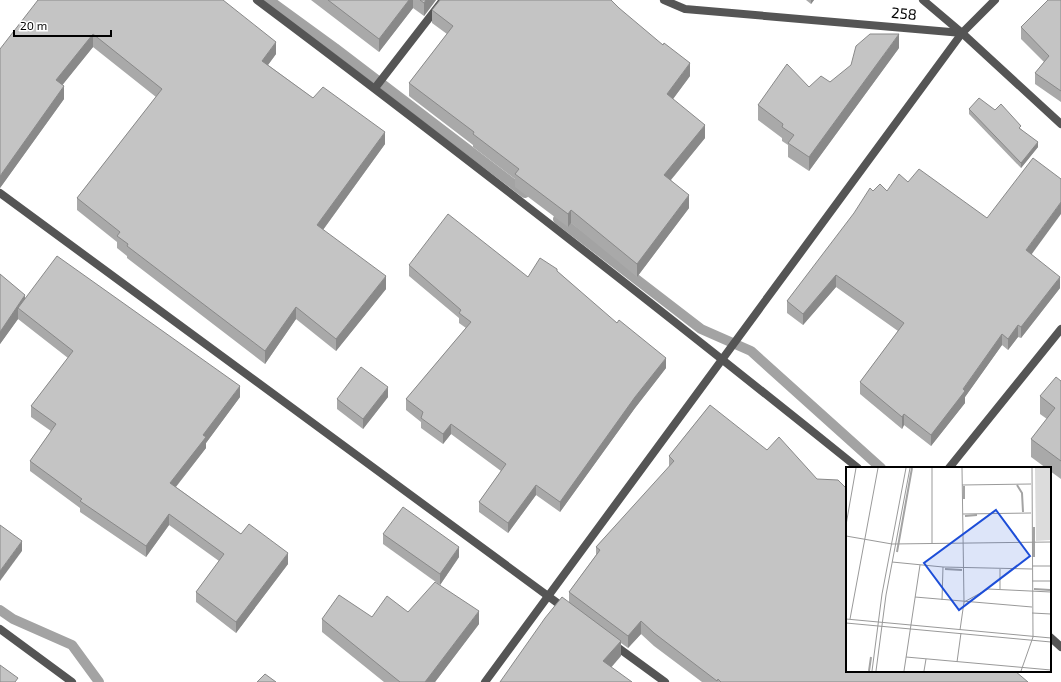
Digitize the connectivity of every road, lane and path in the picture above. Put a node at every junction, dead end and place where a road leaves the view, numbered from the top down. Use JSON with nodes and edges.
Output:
{"nodes":[{"id":1,"x":257,"y":0,"type":"edge"},
{"id":2,"x":443,"y":0,"type":"edge"},
{"id":3,"x":664,"y":0,"type":"edge"},
{"id":4,"x":923,"y":0,"type":"edge"},
{"id":5,"x":995,"y":0,"type":"edge"},
{"id":6,"x":962,"y":33,"type":"junction"},
{"id":7,"x":375,"y":88,"type":"junction"},
{"id":8,"x":1061,"y":124,"type":"edge"},
{"id":9,"x":0,"y":193,"type":"edge"},
{"id":10,"x":1061,"y":329,"type":"edge"},
{"id":11,"x":723,"y":359,"type":"junction"},
{"id":12,"x":857,"y":467,"type":"edge"},
{"id":13,"x":950,"y":467,"type":"edge"},
{"id":14,"x":548,"y":596,"type":"junction"},
{"id":15,"x":573,"y":614,"type":"edge"},
{"id":16,"x":0,"y":629,"type":"edge"},
{"id":17,"x":604,"y":637,"type":"edge"},
{"id":18,"x":1051,"y":638,"type":"edge"},
{"id":19,"x":1061,"y":646,"type":"edge"},
{"id":20,"x":72,"y":682,"type":"edge"},
{"id":21,"x":485,"y":682,"type":"edge"},
{"id":22,"x":665,"y":682,"type":"edge"}],
"edges":[{"from":1,"to":7,"type":"street"},
{"from":2,"to":7,"type":"street"},
{"from":3,"to":6,"type":"street","name":"258"},
{"from":4,"to":6,"type":"street"},
{"from":5,"to":6,"type":"street"},
{"from":6,"to":8,"type":"street"},
{"from":6,"to":11,"type":"street"},
{"from":7,"to":11,"type":"street"},
{"from":9,"to":14,"type":"street"},
{"from":10,"to":13,"type":"street"},
{"from":11,"to":12,"type":"street"},
{"from":11,"to":14,"type":"street"},
{"from":14,"to":15,"type":"street"},
{"from":14,"to":21,"type":"street"},
{"from":16,"to":20,"type":"street"},
{"from":17,"to":22,"type":"street"},
{"from":18,"to":19,"type":"street"}]}
